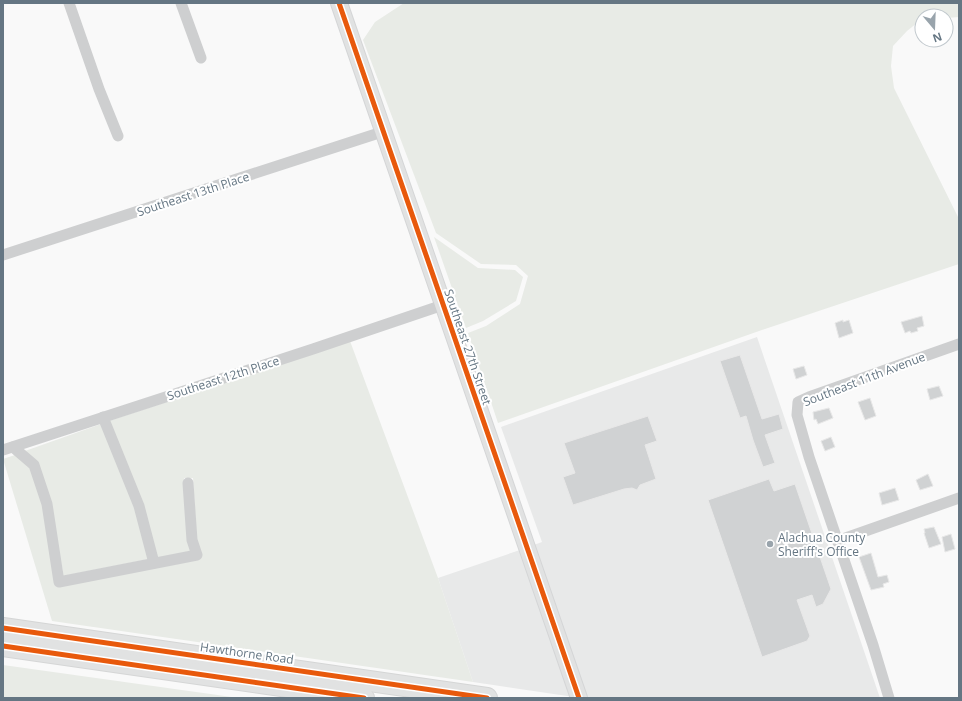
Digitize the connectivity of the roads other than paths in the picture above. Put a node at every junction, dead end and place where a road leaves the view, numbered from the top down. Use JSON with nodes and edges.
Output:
{"nodes":[{"id":1,"x":70,"y":3,"type":"edge"},
{"id":2,"x":181,"y":3,"type":"edge"},
{"id":3,"x":338,"y":3,"type":"edge"},
{"id":4,"x":201,"y":58,"type":"dead end"},
{"id":5,"x":382,"y":132,"type":"junction"},
{"id":6,"x":118,"y":136,"type":"dead end"},
{"id":7,"x":3,"y":255,"type":"edge"},
{"id":8,"x":443,"y":305,"type":"junction"},
{"id":9,"x":959,"y":344,"type":"edge"},
{"id":10,"x":103,"y":418,"type":"junction"},
{"id":11,"x":8,"y":448,"type":"edge"},
{"id":12,"x":188,"y":483,"type":"dead end"},
{"id":13,"x":959,"y":498,"type":"edge"},
{"id":14,"x":837,"y":541,"type":"junction"},
{"id":15,"x":154,"y":563,"type":"junction"},
{"id":16,"x":3,"y":628,"type":"edge"},
{"id":17,"x":3,"y":646,"type":"edge"},
{"id":18,"x":66,"y":646,"type":"junction"},
{"id":19,"x":322,"y":683,"type":"junction"},
{"id":20,"x":364,"y":698,"type":"edge"},
{"id":21,"x":487,"y":698,"type":"edge"},
{"id":22,"x":579,"y":698,"type":"edge"},
{"id":23,"x":889,"y":698,"type":"edge"}],
"edges":[{"from":1,"to":6,"type":"street"},
{"from":2,"to":4,"type":"street"},
{"from":3,"to":5,"type":"street","name":"Southeast 27th Street"},
{"from":5,"to":7,"type":"street","name":"Southeast 13th Place"},
{"from":5,"to":8,"type":"street","name":"Southeast 27th Street"},
{"from":8,"to":10,"type":"street","name":"Southeast 12th Place"},
{"from":8,"to":22,"type":"street","name":"Southeast 27th Street"},
{"from":9,"to":14,"type":"street","name":"Southeast 11th Avenue"},
{"from":10,"to":11,"type":"street","name":"Southeast 12th Place"},
{"from":10,"to":15,"type":"street"},
{"from":11,"to":15,"type":"street"},
{"from":12,"to":15,"type":"street"},
{"from":13,"to":14,"type":"street"},
{"from":14,"to":23,"type":"street"},
{"from":16,"to":18,"type":"highway"},
{"from":17,"to":18,"type":"highway"},
{"from":18,"to":19,"type":"highway"},
{"from":19,"to":20,"type":"highway"},
{"from":19,"to":21,"type":"highway"}]}
